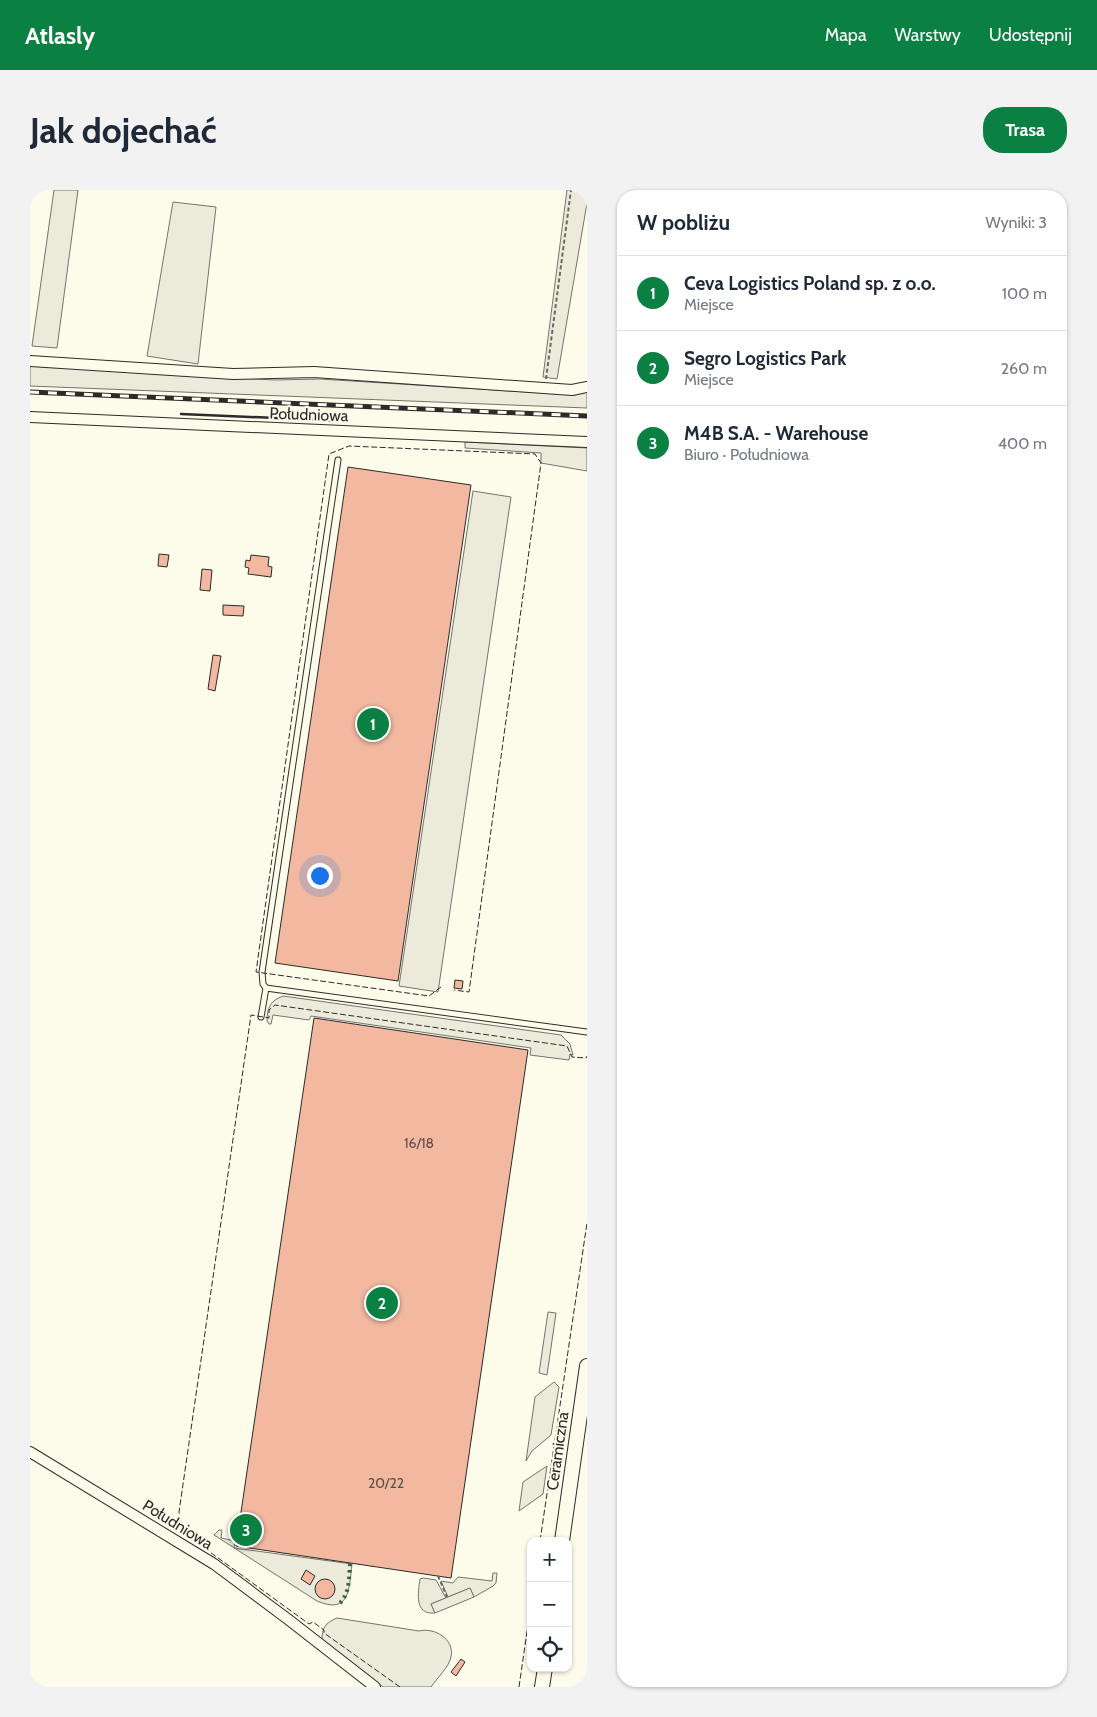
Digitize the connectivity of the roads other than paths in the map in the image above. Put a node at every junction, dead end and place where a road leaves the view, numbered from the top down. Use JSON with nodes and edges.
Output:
{"nodes":[{"id":1,"x":30,"y":361,"type":"edge"},
{"id":2,"x":587,"y":387,"type":"edge"},
{"id":3,"x":30,"y":417,"type":"edge"},
{"id":4,"x":587,"y":442,"type":"edge"},
{"id":5,"x":338,"y":460,"type":"dead end"},
{"id":6,"x":266,"y":988,"type":"junction"},
{"id":7,"x":261,"y":1017,"type":"dead end"},
{"id":8,"x":587,"y":1032,"type":"edge"},
{"id":9,"x":587,"y":1366,"type":"edge"},
{"id":10,"x":30,"y":1452,"type":"edge"},
{"id":11,"x":563,"y":1537,"type":"edge"},
{"id":12,"x":544,"y":1672,"type":"edge"},
{"id":13,"x":375,"y":1687,"type":"edge"},
{"id":14,"x":542,"y":1687,"type":"edge"}],
"edges":[{"from":1,"to":2,"type":"street"},
{"from":3,"to":4,"type":"street","name":"Południowa"},
{"from":5,"to":6,"type":"lane"},
{"from":6,"to":7,"type":"lane"},
{"from":6,"to":8,"type":"lane"},
{"from":9,"to":11,"type":"main road","name":"Ceramiczna"},
{"from":10,"to":13,"type":"street","name":"Południowa"},
{"from":12,"to":14,"type":"main road"}]}
